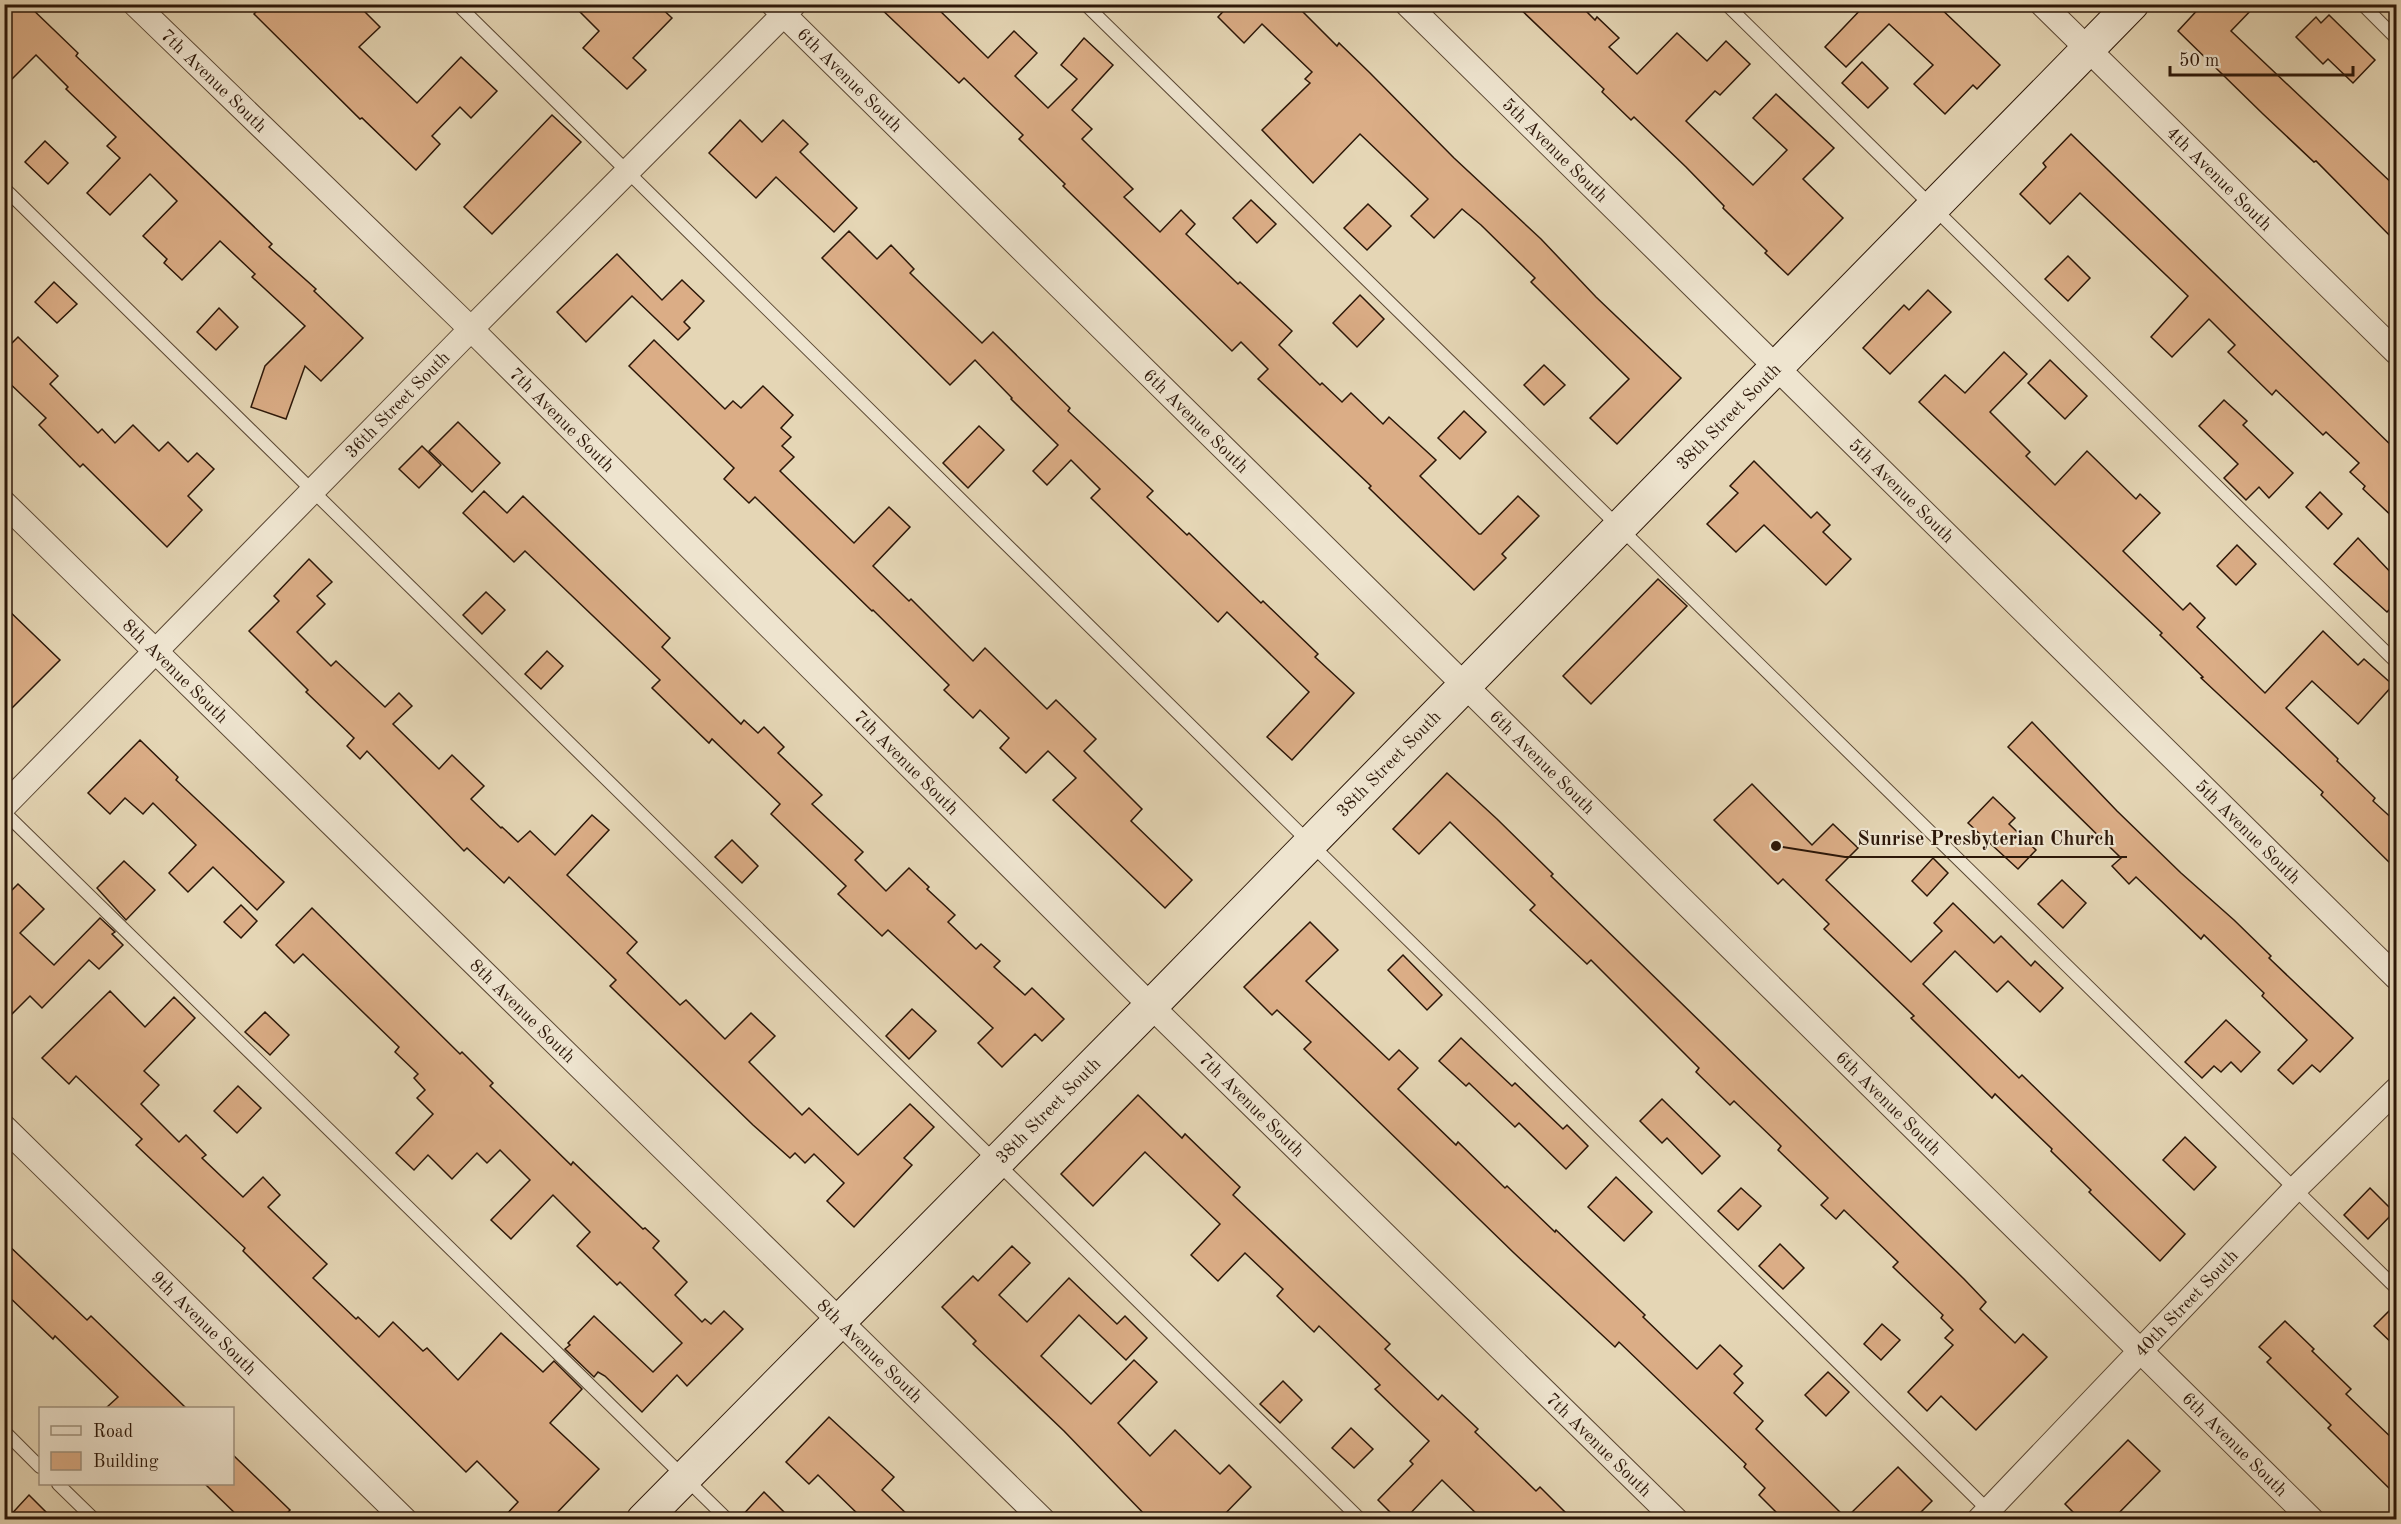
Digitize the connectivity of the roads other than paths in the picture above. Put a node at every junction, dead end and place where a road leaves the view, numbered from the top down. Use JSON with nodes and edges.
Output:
{"nodes":[{"id":1,"x":135,"y":4,"type":"edge"},
{"id":2,"x":457,"y":4,"type":"edge"},
{"id":3,"x":1085,"y":4,"type":"edge"},
{"id":4,"x":1407,"y":4,"type":"edge"},
{"id":5,"x":1726,"y":4,"type":"edge"},
{"id":6,"x":2042,"y":4,"type":"edge"},
{"id":7,"x":2132,"y":4,"type":"edge"},
{"id":8,"x":2362,"y":4,"type":"edge"},
{"id":9,"x":783,"y":8,"type":"edge"},
{"id":10,"x":2397,"y":38,"type":"edge"},
{"id":11,"x":2087,"y":50,"type":"junction"},
{"id":12,"x":628,"y":171,"type":"junction"},
{"id":13,"x":4,"y":189,"type":"edge"},
{"id":14,"x":1933,"y":207,"type":"junction"},
{"id":15,"x":471,"y":329,"type":"junction"},
{"id":16,"x":2397,"y":352,"type":"edge"},
{"id":17,"x":1777,"y":367,"type":"junction"},
{"id":18,"x":312,"y":490,"type":"junction"},
{"id":19,"x":4,"y":503,"type":"edge"},
{"id":20,"x":1618,"y":527,"type":"junction"},
{"id":21,"x":156,"y":649,"type":"junction"},
{"id":22,"x":2397,"y":662,"type":"edge"},
{"id":23,"x":1464,"y":685,"type":"junction"},
{"id":24,"x":4,"y":806,"type":"edge"},
{"id":25,"x":4,"y":813,"type":"edge"},
{"id":26,"x":1310,"y":843,"type":"junction"},
{"id":27,"x":2397,"y":977,"type":"edge"},
{"id":28,"x":1151,"y":1006,"type":"junction"},
{"id":29,"x":2397,"y":1090,"type":"edge"},
{"id":30,"x":4,"y":1127,"type":"edge"},
{"id":31,"x":997,"y":1162,"type":"junction"},
{"id":32,"x":2295,"y":1189,"type":"junction"},
{"id":33,"x":2397,"y":1288,"type":"edge"},
{"id":34,"x":839,"y":1321,"type":"junction"},
{"id":35,"x":2140,"y":1350,"type":"junction"},
{"id":36,"x":4,"y":1431,"type":"edge"},
{"id":37,"x":39,"y":1466,"type":"edge"},
{"id":38,"x":685,"y":1477,"type":"junction"},
{"id":39,"x":59,"y":1485,"type":"edge"},
{"id":40,"x":1983,"y":1515,"type":"edge"},
{"id":41,"x":95,"y":1520,"type":"edge"},
{"id":42,"x":405,"y":1520,"type":"edge"},
{"id":43,"x":643,"y":1520,"type":"edge"},
{"id":44,"x":728,"y":1520,"type":"edge"},
{"id":45,"x":1042,"y":1520,"type":"edge"},
{"id":46,"x":1361,"y":1520,"type":"edge"},
{"id":47,"x":1677,"y":1520,"type":"edge"},
{"id":48,"x":2312,"y":1520,"type":"edge"}],
"edges":[{"from":1,"to":15,"type":"street","name":"7th Avenue South"},
{"from":2,"to":12,"type":"lane"},
{"from":3,"to":20,"type":"lane"},
{"from":4,"to":17,"type":"street","name":"5th Avenue South"},
{"from":5,"to":14,"type":"lane"},
{"from":6,"to":11,"type":"street","name":"4th Avenue South"},
{"from":7,"to":11,"type":"main road","name":"38th Street South"},
{"from":8,"to":10,"type":"lane"},
{"from":9,"to":12,"type":"street","name":"36th Street South"},
{"from":9,"to":23,"type":"street","name":"6th Avenue South"},
{"from":11,"to":14,"type":"main road","name":"38th Street South"},
{"from":11,"to":16,"type":"street","name":"4th Avenue South"},
{"from":12,"to":15,"type":"street","name":"36th Street South"},
{"from":12,"to":26,"type":"lane"},
{"from":13,"to":18,"type":"lane"},
{"from":14,"to":17,"type":"main road","name":"38th Street South"},
{"from":14,"to":22,"type":"lane"},
{"from":15,"to":18,"type":"street","name":"36th Street South"},
{"from":15,"to":28,"type":"street","name":"7th Avenue South"},
{"from":17,"to":20,"type":"main road","name":"38th Street South"},
{"from":17,"to":27,"type":"street","name":"5th Avenue South"},
{"from":18,"to":21,"type":"street","name":"36th Street South"},
{"from":18,"to":31,"type":"lane"},
{"from":19,"to":21,"type":"street","name":"8th Avenue South"},
{"from":20,"to":23,"type":"main road","name":"38th Street South"},
{"from":20,"to":32,"type":"lane"},
{"from":21,"to":24,"type":"street","name":"36th Street South"},
{"from":21,"to":34,"type":"street","name":"8th Avenue South"},
{"from":23,"to":26,"type":"main road","name":"38th Street South"},
{"from":23,"to":35,"type":"street","name":"6th Avenue South"},
{"from":25,"to":38,"type":"lane"},
{"from":26,"to":28,"type":"main road","name":"38th Street South"},
{"from":26,"to":40,"type":"lane"},
{"from":28,"to":31,"type":"main road","name":"38th Street South"},
{"from":28,"to":47,"type":"street","name":"7th Avenue South"},
{"from":29,"to":32,"type":"street","name":"40th Street South"},
{"from":30,"to":42,"type":"street","name":"9th Avenue South"},
{"from":31,"to":34,"type":"main road","name":"38th Street South"},
{"from":31,"to":46,"type":"lane"},
{"from":32,"to":33,"type":"lane"},
{"from":32,"to":35,"type":"street","name":"40th Street South"},
{"from":34,"to":38,"type":"main road","name":"38th Street South"},
{"from":34,"to":45,"type":"street","name":"8th Avenue South"},
{"from":35,"to":40,"type":"street","name":"40th Street South"},
{"from":35,"to":48,"type":"street","name":"6th Avenue South"},
{"from":36,"to":37,"type":"lane"},
{"from":38,"to":43,"type":"main road","name":"38th Street South"},
{"from":38,"to":44,"type":"lane"},
{"from":39,"to":41,"type":"lane"}]}
